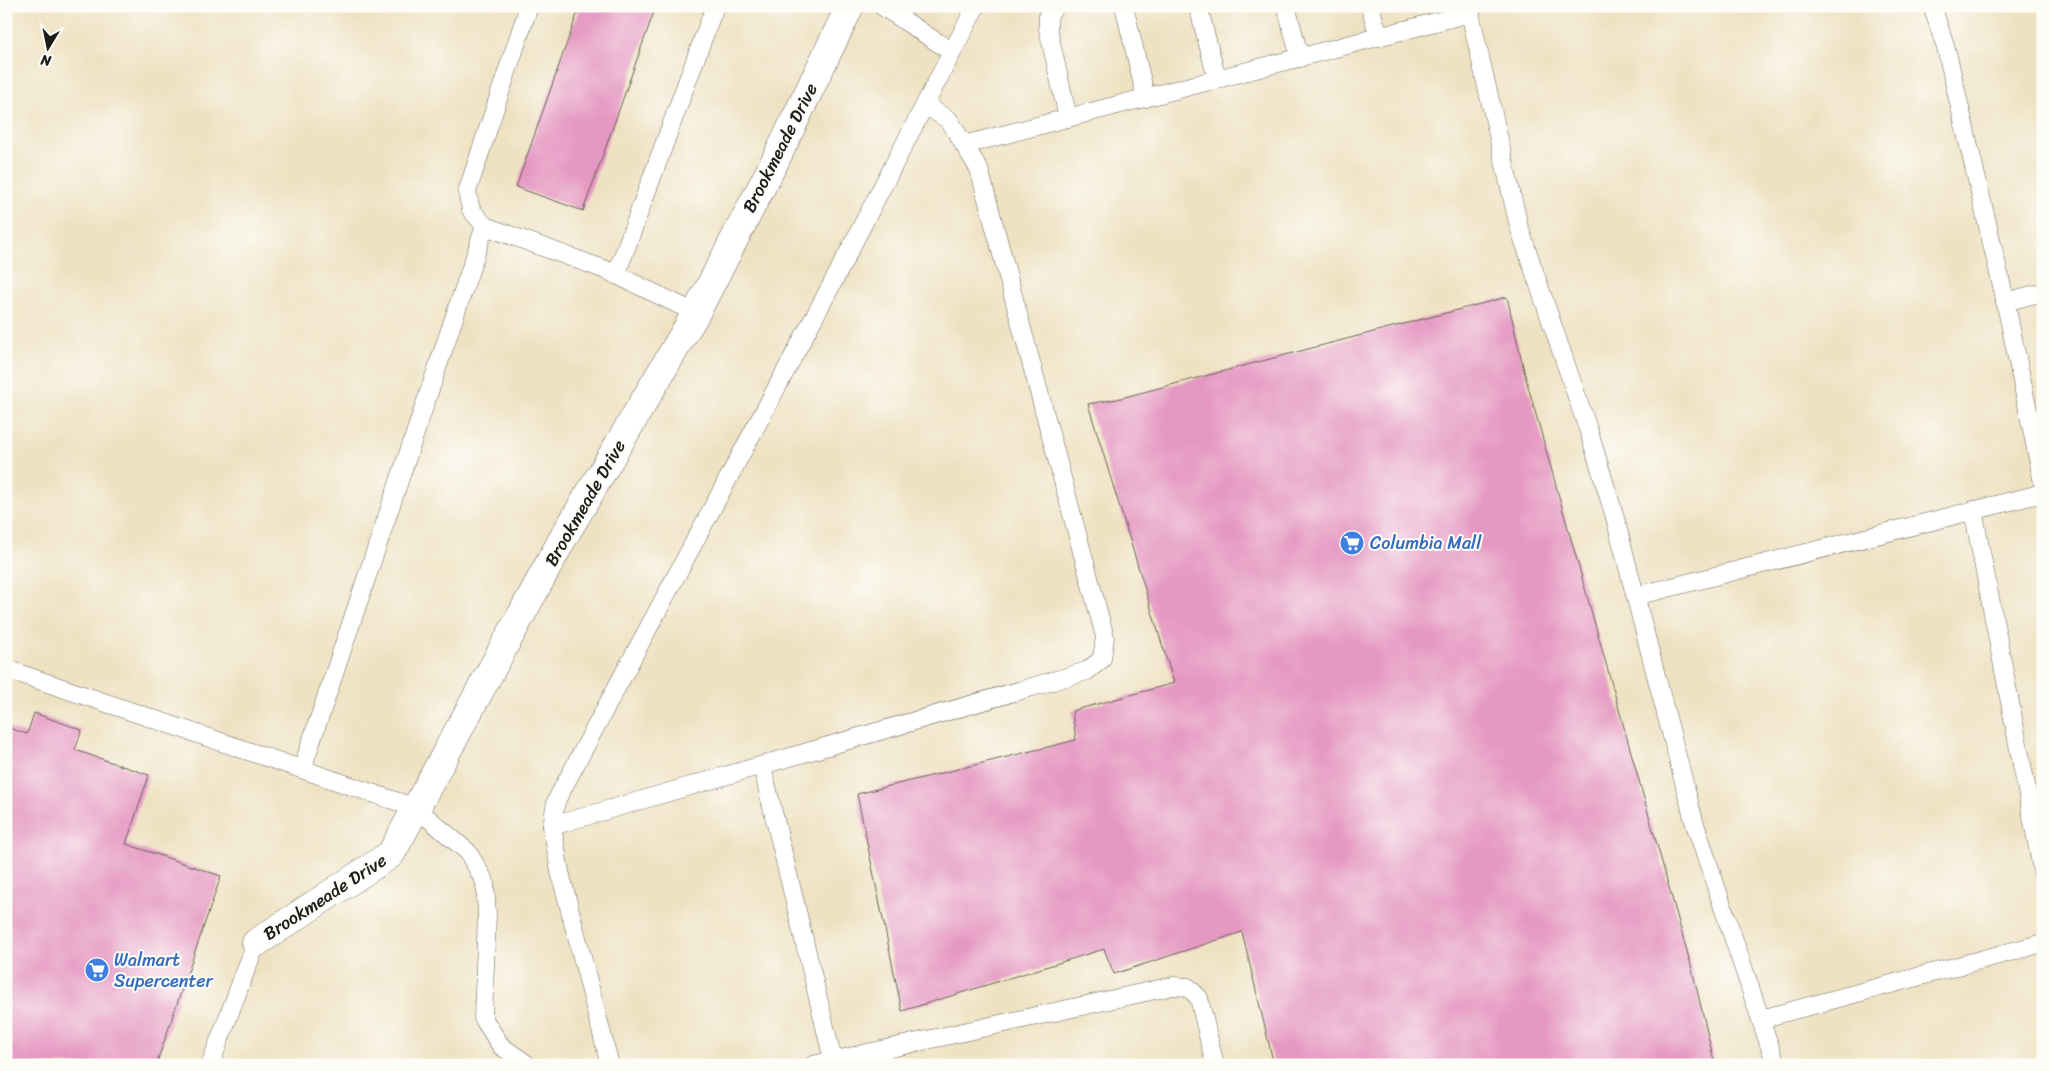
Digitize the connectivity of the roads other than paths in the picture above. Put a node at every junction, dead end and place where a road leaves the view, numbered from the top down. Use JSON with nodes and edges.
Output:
{"nodes":[{"id":1,"x":529,"y":6,"type":"edge"},
{"id":2,"x":715,"y":6,"type":"edge"},
{"id":3,"x":850,"y":6,"type":"edge"},
{"id":4,"x":882,"y":6,"type":"edge"},
{"id":5,"x":976,"y":6,"type":"edge"},
{"id":6,"x":1056,"y":6,"type":"edge"},
{"id":7,"x":1124,"y":6,"type":"edge"},
{"id":8,"x":1198,"y":6,"type":"edge"},
{"id":9,"x":1286,"y":6,"type":"edge"},
{"id":10,"x":1370,"y":6,"type":"edge"},
{"id":11,"x":1932,"y":6,"type":"edge"},
{"id":12,"x":1464,"y":11,"type":"edge"},
{"id":13,"x":1379,"y":37,"type":"junction"},
{"id":14,"x":952,"y":52,"type":"junction"},
{"id":15,"x":1300,"y":58,"type":"junction"},
{"id":16,"x":1217,"y":79,"type":"junction"},
{"id":17,"x":1146,"y":98,"type":"junction"},
{"id":18,"x":924,"y":105,"type":"junction"},
{"id":19,"x":1068,"y":118,"type":"junction"},
{"id":20,"x":964,"y":145,"type":"junction"},
{"id":21,"x":485,"y":226,"type":"junction"},
{"id":22,"x":616,"y":275,"type":"junction"},
{"id":23,"x":2043,"y":292,"type":"edge"},
{"id":24,"x":2005,"y":302,"type":"junction"},
{"id":25,"x":696,"y":313,"type":"junction"},
{"id":26,"x":2043,"y":483,"type":"edge"},
{"id":27,"x":2043,"y":492,"type":"edge"},
{"id":28,"x":1973,"y":510,"type":"junction"},
{"id":29,"x":1636,"y":596,"type":"junction"},
{"id":30,"x":6,"y":668,"type":"edge"},
{"id":31,"x":762,"y":766,"type":"junction"},
{"id":32,"x":302,"y":769,"type":"junction"},
{"id":33,"x":416,"y":808,"type":"junction"},
{"id":34,"x":552,"y":826,"type":"junction"},
{"id":35,"x":2043,"y":874,"type":"edge"},
{"id":36,"x":256,"y":943,"type":"joint"},
{"id":37,"x":2043,"y":943,"type":"edge"},
{"id":38,"x":1761,"y":1019,"type":"junction"},
{"id":39,"x":833,"y":1060,"type":"junction"},
{"id":40,"x":210,"y":1065,"type":"edge"},
{"id":41,"x":528,"y":1065,"type":"edge"},
{"id":42,"x":610,"y":1065,"type":"edge"},
{"id":43,"x":813,"y":1065,"type":"edge"},
{"id":44,"x":1215,"y":1065,"type":"edge"},
{"id":45,"x":1776,"y":1065,"type":"edge"}],
"edges":[{"from":1,"to":21,"type":"lane"},
{"from":2,"to":22,"type":"lane"},
{"from":3,"to":25,"type":"street","name":"Brookmeade Drive"},
{"from":4,"to":14,"type":"lane"},
{"from":5,"to":14,"type":"lane"},
{"from":6,"to":19,"type":"lane"},
{"from":7,"to":17,"type":"lane"},
{"from":8,"to":16,"type":"lane"},
{"from":9,"to":15,"type":"lane"},
{"from":10,"to":13,"type":"lane"},
{"from":11,"to":24,"type":"lane"},
{"from":12,"to":13,"type":"lane"},
{"from":12,"to":29,"type":"lane"},
{"from":13,"to":15,"type":"lane"},
{"from":14,"to":18,"type":"lane"},
{"from":15,"to":16,"type":"lane"},
{"from":16,"to":17,"type":"lane"},
{"from":17,"to":19,"type":"lane"},
{"from":18,"to":20,"type":"lane"},
{"from":18,"to":34,"type":"lane"},
{"from":19,"to":20,"type":"lane"},
{"from":20,"to":31,"type":"lane"},
{"from":21,"to":22,"type":"lane"},
{"from":21,"to":32,"type":"lane"},
{"from":22,"to":25,"type":"lane"},
{"from":23,"to":24,"type":"lane"},
{"from":24,"to":26,"type":"lane"},
{"from":25,"to":33,"type":"street","name":"Brookmeade Drive"},
{"from":27,"to":28,"type":"lane"},
{"from":28,"to":29,"type":"lane"},
{"from":28,"to":35,"type":"lane"},
{"from":29,"to":38,"type":"lane"},
{"from":30,"to":32,"type":"lane"},
{"from":31,"to":34,"type":"lane"},
{"from":31,"to":39,"type":"lane"},
{"from":32,"to":33,"type":"lane"},
{"from":33,"to":36,"type":"street","name":"Brookmeade Drive"},
{"from":33,"to":41,"type":"lane"},
{"from":34,"to":42,"type":"lane"},
{"from":36,"to":40,"type":"lane"},
{"from":37,"to":38,"type":"lane"},
{"from":38,"to":45,"type":"lane"},
{"from":39,"to":43,"type":"lane"},
{"from":39,"to":44,"type":"lane"}]}
